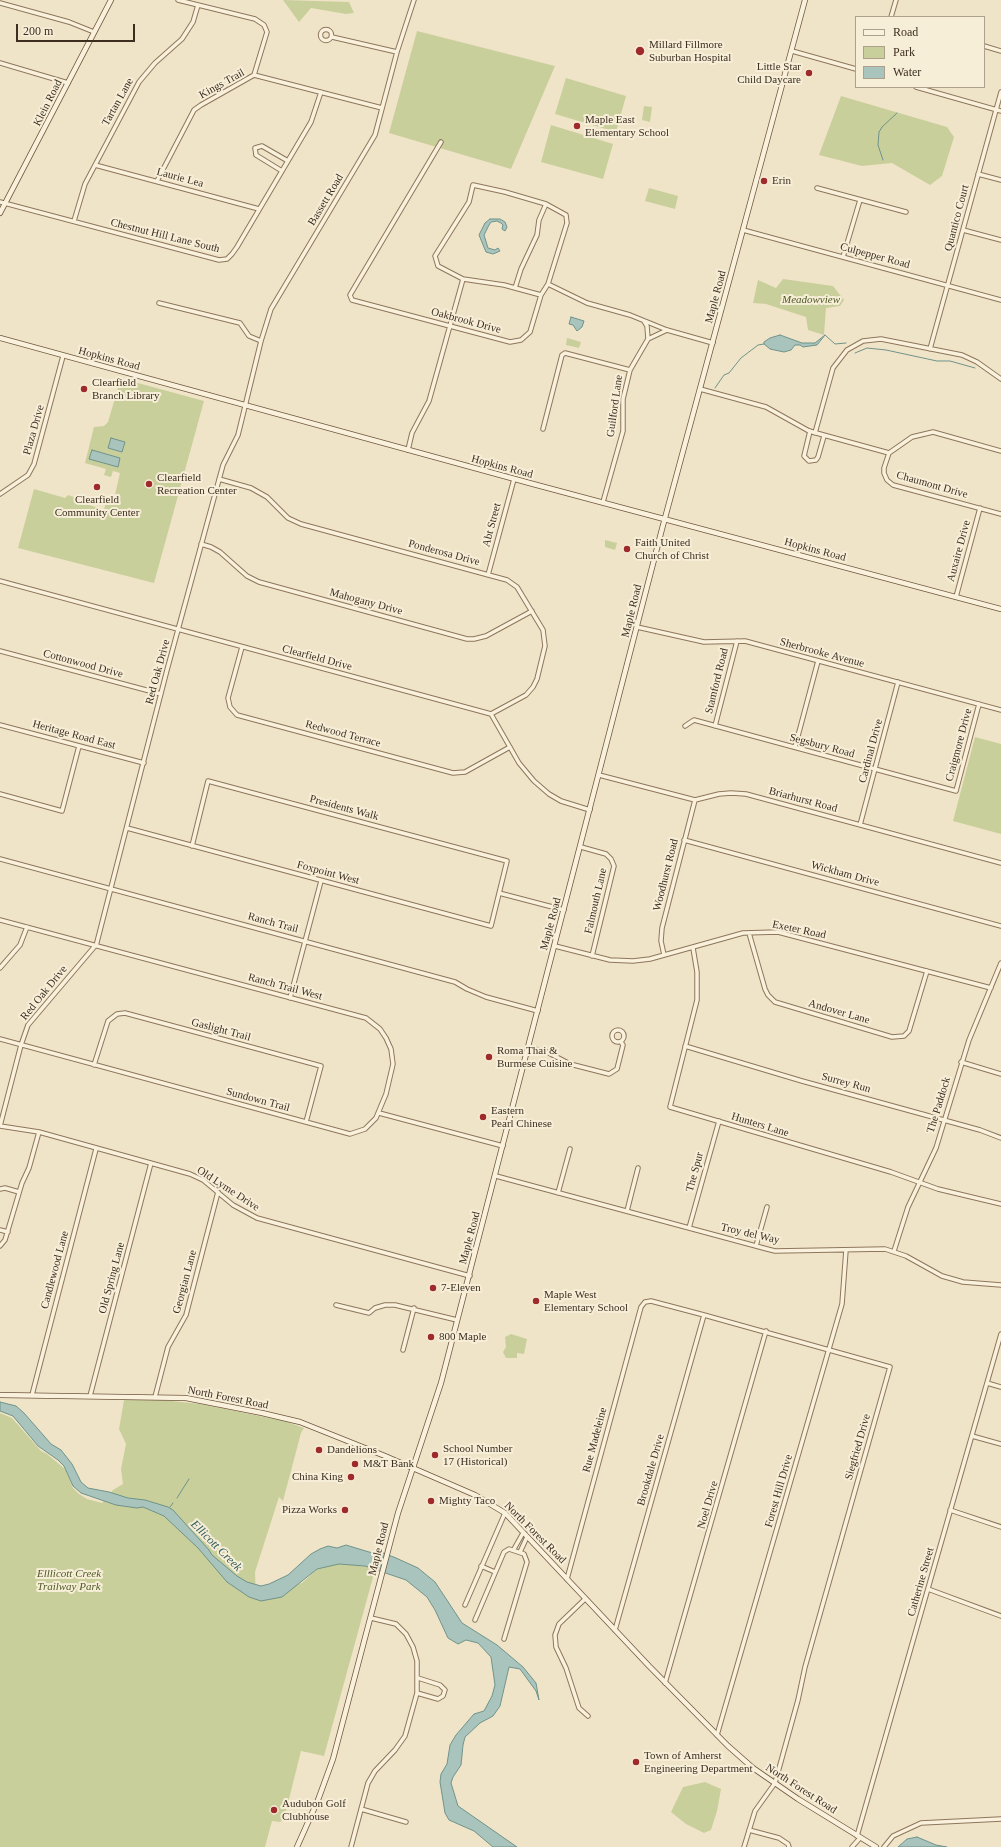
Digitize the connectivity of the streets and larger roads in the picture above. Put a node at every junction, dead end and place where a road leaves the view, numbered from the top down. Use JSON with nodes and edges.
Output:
{"nodes":[{"id":1,"x":111,"y":0,"type":"edge"},
{"id":2,"x":178,"y":0,"type":"edge"},
{"id":3,"x":414,"y":0,"type":"edge"},
{"id":4,"x":805,"y":0,"type":"edge"},
{"id":5,"x":896,"y":0,"type":"edge"},
{"id":6,"x":0,"y":3,"type":"edge"},
{"id":7,"x":198,"y":5,"type":"junction"},
{"id":8,"x":891,"y":16,"type":"edge"},
{"id":9,"x":94,"y":32,"type":"junction"},
{"id":10,"x":332,"y":37,"type":"dead end"},
{"id":11,"x":985,"y":46,"type":"edge"},
{"id":12,"x":792,"y":51,"type":"junction"},
{"id":13,"x":1001,"y":51,"type":"edge"},
{"id":14,"x":397,"y":52,"type":"junction"},
{"id":15,"x":0,"y":63,"type":"edge"},
{"id":16,"x":855,"y":69,"type":"edge"},
{"id":17,"x":254,"y":75,"type":"junction"},
{"id":18,"x":68,"y":83,"type":"junction"},
{"id":19,"x":919,"y":88,"type":"edge"},
{"id":20,"x":321,"y":92,"type":"junction"},
{"id":21,"x":1001,"y":92,"type":"edge"},
{"id":22,"x":382,"y":108,"type":"junction"},
{"id":23,"x":996,"y":110,"type":"junction"},
{"id":24,"x":1001,"y":111,"type":"edge"},
{"id":25,"x":441,"y":142,"type":"dead end"},
{"id":26,"x":288,"y":161,"type":"junction"},
{"id":27,"x":95,"y":165,"type":"junction"},
{"id":28,"x":282,"y":171,"type":"junction"},
{"id":29,"x":978,"y":174,"type":"junction"},
{"id":30,"x":1001,"y":180,"type":"edge"},
{"id":31,"x":157,"y":181,"type":"junction"},
{"id":32,"x":817,"y":188,"type":"dead end"},
{"id":33,"x":860,"y":200,"type":"junction"},
{"id":34,"x":3,"y":203,"type":"edge"},
{"id":35,"x":546,"y":204,"type":"junction"},
{"id":36,"x":259,"y":209,"type":"junction"},
{"id":37,"x":906,"y":212,"type":"dead end"},
{"id":38,"x":0,"y":213,"type":"edge"},
{"id":39,"x":74,"y":221,"type":"junction"},
{"id":40,"x":743,"y":230,"type":"junction"},
{"id":41,"x":963,"y":230,"type":"junction"},
{"id":42,"x":1001,"y":240,"type":"edge"},
{"id":43,"x":844,"y":257,"type":"junction"},
{"id":44,"x":463,"y":278,"type":"junction"},
{"id":45,"x":548,"y":284,"type":"junction"},
{"id":46,"x":947,"y":286,"type":"junction"},
{"id":47,"x":515,"y":288,"type":"junction"},
{"id":48,"x":541,"y":295,"type":"junction"},
{"id":49,"x":1001,"y":300,"type":"edge"},
{"id":50,"x":159,"y":302,"type":"dead end"},
{"id":51,"x":644,"y":321,"type":"junction"},
{"id":52,"x":450,"y":326,"type":"junction"},
{"id":53,"x":667,"y":330,"type":"junction"},
{"id":54,"x":0,"y":338,"type":"edge"},
{"id":55,"x":648,"y":339,"type":"junction"},
{"id":56,"x":261,"y":341,"type":"junction"},
{"id":57,"x":713,"y":343,"type":"junction"},
{"id":58,"x":930,"y":349,"type":"junction"},
{"id":59,"x":63,"y":356,"type":"junction"},
{"id":60,"x":630,"y":370,"type":"junction"},
{"id":61,"x":1001,"y":379,"type":"edge"},
{"id":62,"x":700,"y":389,"type":"junction"},
{"id":63,"x":245,"y":406,"type":"junction"},
{"id":64,"x":543,"y":429,"type":"dead end"},
{"id":65,"x":810,"y":431,"type":"junction"},
{"id":66,"x":815,"y":433,"type":"junction"},
{"id":67,"x":824,"y":436,"type":"junction"},
{"id":68,"x":408,"y":450,"type":"junction"},
{"id":69,"x":1001,"y":450,"type":"edge"},
{"id":70,"x":889,"y":453,"type":"junction"},
{"id":71,"x":219,"y":479,"type":"junction"},
{"id":72,"x":514,"y":479,"type":"junction"},
{"id":73,"x":0,"y":494,"type":"edge"},
{"id":74,"x":603,"y":502,"type":"junction"},
{"id":75,"x":980,"y":508,"type":"junction"},
{"id":76,"x":1001,"y":514,"type":"edge"},
{"id":77,"x":664,"y":519,"type":"junction"},
{"id":78,"x":201,"y":544,"type":"junction"},
{"id":79,"x":488,"y":575,"type":"junction"},
{"id":80,"x":0,"y":581,"type":"edge"},
{"id":81,"x":956,"y":598,"type":"junction"},
{"id":82,"x":1001,"y":609,"type":"edge"},
{"id":83,"x":532,"y":611,"type":"junction"},
{"id":84,"x":637,"y":627,"type":"junction"},
{"id":85,"x":178,"y":630,"type":"junction"},
{"id":86,"x":737,"y":642,"type":"junction"},
{"id":87,"x":242,"y":646,"type":"junction"},
{"id":88,"x":0,"y":651,"type":"edge"},
{"id":89,"x":818,"y":661,"type":"junction"},
{"id":90,"x":898,"y":682,"type":"junction"},
{"id":91,"x":161,"y":694,"type":"junction"},
{"id":92,"x":979,"y":704,"type":"junction"},
{"id":93,"x":1001,"y":710,"type":"edge"},
{"id":94,"x":491,"y":714,"type":"junction"},
{"id":95,"x":0,"y":725,"type":"edge"},
{"id":96,"x":685,"y":726,"type":"dead end"},
{"id":97,"x":715,"y":726,"type":"junction"},
{"id":98,"x":79,"y":746,"type":"junction"},
{"id":99,"x":795,"y":747,"type":"junction"},
{"id":100,"x":510,"y":748,"type":"junction"},
{"id":101,"x":144,"y":763,"type":"junction"},
{"id":102,"x":875,"y":769,"type":"junction"},
{"id":103,"x":599,"y":775,"type":"junction"},
{"id":104,"x":956,"y":791,"type":"joint"},
{"id":105,"x":0,"y":794,"type":"edge"},
{"id":106,"x":695,"y":800,"type":"junction"},
{"id":107,"x":590,"y":810,"type":"junction"},
{"id":108,"x":860,"y":825,"type":"junction"},
{"id":109,"x":127,"y":828,"type":"junction"},
{"id":110,"x":684,"y":840,"type":"junction"},
{"id":111,"x":192,"y":846,"type":"junction"},
{"id":112,"x":581,"y":847,"type":"junction"},
{"id":113,"x":0,"y":859,"type":"edge"},
{"id":114,"x":1001,"y":863,"type":"edge"},
{"id":115,"x":321,"y":880,"type":"junction"},
{"id":116,"x":111,"y":889,"type":"junction"},
{"id":117,"x":499,"y":893,"type":"junction"},
{"id":118,"x":564,"y":910,"type":"junction"},
{"id":119,"x":0,"y":920,"type":"edge"},
{"id":120,"x":1001,"y":926,"type":"edge"},
{"id":121,"x":27,"y":927,"type":"junction"},
{"id":122,"x":749,"y":933,"type":"junction"},
{"id":123,"x":305,"y":941,"type":"junction"},
{"id":124,"x":96,"y":946,"type":"junction"},
{"id":125,"x":555,"y":946,"type":"junction"},
{"id":126,"x":692,"y":948,"type":"junction"},
{"id":127,"x":664,"y":955,"type":"junction"},
{"id":128,"x":592,"y":956,"type":"junction"},
{"id":129,"x":1001,"y":963,"type":"edge"},
{"id":130,"x":0,"y":968,"type":"edge"},
{"id":131,"x":927,"y":971,"type":"junction"},
{"id":132,"x":991,"y":988,"type":"junction"},
{"id":133,"x":290,"y":998,"type":"junction"},
{"id":134,"x":538,"y":1011,"type":"junction"},
{"id":135,"x":0,"y":1039,"type":"edge"},
{"id":136,"x":621,"y":1042,"type":"dead end"},
{"id":137,"x":21,"y":1045,"type":"junction"},
{"id":138,"x":686,"y":1046,"type":"junction"},
{"id":139,"x":528,"y":1048,"type":"junction"},
{"id":140,"x":961,"y":1062,"type":"junction"},
{"id":141,"x":94,"y":1065,"type":"junction"},
{"id":142,"x":1001,"y":1074,"type":"edge"},
{"id":143,"x":379,"y":1112,"type":"junction"},
{"id":144,"x":944,"y":1120,"type":"junction"},
{"id":145,"x":719,"y":1121,"type":"junction"},
{"id":146,"x":306,"y":1122,"type":"junction"},
{"id":147,"x":0,"y":1126,"type":"edge"},
{"id":148,"x":39,"y":1132,"type":"junction"},
{"id":149,"x":1001,"y":1138,"type":"edge"},
{"id":150,"x":503,"y":1146,"type":"junction"},
{"id":151,"x":96,"y":1149,"type":"junction"},
{"id":152,"x":570,"y":1149,"type":"dead end"},
{"id":153,"x":151,"y":1163,"type":"junction"},
{"id":154,"x":638,"y":1168,"type":"dead end"},
{"id":155,"x":496,"y":1176,"type":"junction"},
{"id":156,"x":919,"y":1183,"type":"junction"},
{"id":157,"x":0,"y":1189,"type":"edge"},
{"id":158,"x":19,"y":1192,"type":"junction"},
{"id":159,"x":218,"y":1192,"type":"junction"},
{"id":160,"x":558,"y":1193,"type":"junction"},
{"id":161,"x":1001,"y":1204,"type":"edge"},
{"id":162,"x":767,"y":1207,"type":"dead end"},
{"id":163,"x":627,"y":1211,"type":"junction"},
{"id":164,"x":689,"y":1228,"type":"junction"},
{"id":165,"x":0,"y":1230,"type":"edge"},
{"id":166,"x":8,"y":1232,"type":"junction"},
{"id":167,"x":0,"y":1246,"type":"edge"},
{"id":168,"x":756,"y":1246,"type":"junction"},
{"id":169,"x":846,"y":1250,"type":"junction"},
{"id":170,"x":894,"y":1251,"type":"junction"},
{"id":171,"x":470,"y":1276,"type":"junction"},
{"id":172,"x":1001,"y":1285,"type":"edge"},
{"id":173,"x":336,"y":1305,"type":"dead end"},
{"id":174,"x":641,"y":1306,"type":"joint"},
{"id":175,"x":414,"y":1308,"type":"junction"},
{"id":176,"x":704,"y":1315,"type":"junction"},
{"id":177,"x":457,"y":1320,"type":"junction"},
{"id":178,"x":766,"y":1332,"type":"junction"},
{"id":179,"x":1001,"y":1334,"type":"edge"},
{"id":180,"x":829,"y":1349,"type":"junction"},
{"id":181,"x":403,"y":1350,"type":"dead end"},
{"id":182,"x":987,"y":1383,"type":"junction"},
{"id":183,"x":1001,"y":1387,"type":"edge"},
{"id":184,"x":0,"y":1395,"type":"edge"},
{"id":185,"x":32,"y":1395,"type":"junction"},
{"id":186,"x":90,"y":1396,"type":"junction"},
{"id":187,"x":155,"y":1397,"type":"junction"},
{"id":188,"x":972,"y":1436,"type":"junction"},
{"id":189,"x":1001,"y":1444,"type":"edge"},
{"id":190,"x":412,"y":1467,"type":"junction"},
{"id":191,"x":950,"y":1510,"type":"junction"},
{"id":192,"x":504,"y":1513,"type":"junction"},
{"id":193,"x":1001,"y":1527,"type":"edge"},
{"id":194,"x":523,"y":1533,"type":"junction"},
{"id":195,"x":527,"y":1537,"type":"junction"},
{"id":196,"x":514,"y":1549,"type":"junction"},
{"id":197,"x":520,"y":1552,"type":"junction"},
{"id":198,"x":481,"y":1566,"type":"junction"},
{"id":199,"x":495,"y":1572,"type":"junction"},
{"id":200,"x":566,"y":1579,"type":"junction"},
{"id":201,"x":928,"y":1590,"type":"junction"},
{"id":202,"x":585,"y":1599,"type":"junction"},
{"id":203,"x":465,"y":1605,"type":"dead end"},
{"id":204,"x":1001,"y":1616,"type":"edge"},
{"id":205,"x":371,"y":1618,"type":"junction"},
{"id":206,"x":475,"y":1620,"type":"dead end"},
{"id":207,"x":615,"y":1630,"type":"junction"},
{"id":208,"x":504,"y":1638,"type":"dead end"},
{"id":209,"x":418,"y":1678,"type":"junction"},
{"id":210,"x":665,"y":1683,"type":"junction"},
{"id":211,"x":417,"y":1693,"type":"junction"},
{"id":212,"x":588,"y":1716,"type":"dead end"},
{"id":213,"x":717,"y":1735,"type":"junction"},
{"id":214,"x":775,"y":1783,"type":"junction"},
{"id":215,"x":361,"y":1809,"type":"junction"},
{"id":216,"x":1001,"y":1819,"type":"edge"},
{"id":217,"x":406,"y":1822,"type":"dead end"},
{"id":218,"x":749,"y":1830,"type":"junction"},
{"id":219,"x":859,"y":1837,"type":"junction"},
{"id":220,"x":297,"y":1847,"type":"edge"},
{"id":221,"x":351,"y":1847,"type":"edge"},
{"id":222,"x":744,"y":1847,"type":"edge"},
{"id":223,"x":789,"y":1847,"type":"edge"},
{"id":224,"x":852,"y":1847,"type":"edge"},
{"id":225,"x":876,"y":1847,"type":"edge"},
{"id":226,"x":884,"y":1847,"type":"edge"}],
"edges":[{"from":1,"to":9,"type":"street","name":"Klein Road"},
{"from":2,"to":7,"type":"street"},
{"from":3,"to":14,"type":"street","name":"Bassett Road"},
{"from":4,"to":12,"type":"street","name":"Maple Road"},
{"from":5,"to":8,"type":"street"},
{"from":6,"to":9,"type":"street"},
{"from":7,"to":17,"type":"street"},
{"from":7,"to":27,"type":"street","name":"Tartan Lane"},
{"from":9,"to":18,"type":"street","name":"Klein Road"},
{"from":10,"to":14,"type":"street"},
{"from":11,"to":13,"type":"street"},
{"from":12,"to":16,"type":"street"},
{"from":12,"to":40,"type":"street","name":"Maple Road"},
{"from":14,"to":22,"type":"street","name":"Bassett Road"},
{"from":15,"to":18,"type":"street"},
{"from":17,"to":20,"type":"street","name":"Kings Trail"},
{"from":17,"to":31,"type":"street","name":"Kings Trail"},
{"from":18,"to":34,"type":"street","name":"Klein Road"},
{"from":19,"to":23,"type":"street"},
{"from":20,"to":22,"type":"street","name":"Kings Trail"},
{"from":20,"to":26,"type":"street","name":"Chestnut Hill Lane South"},
{"from":21,"to":23,"type":"street","name":"Quantico Court"},
{"from":22,"to":56,"type":"street","name":"Bassett Road"},
{"from":23,"to":24,"type":"street"},
{"from":23,"to":29,"type":"street","name":"Quantico Court"},
{"from":25,"to":52,"type":"street","name":"Oakbrook Drive"},
{"from":26,"to":28,"type":"street","name":"Chestnut Hill Lane South"},
{"from":26,"to":28,"type":"street"},
{"from":27,"to":31,"type":"street","name":"Laurie Lea"},
{"from":27,"to":39,"type":"street","name":"Tartan Lane"},
{"from":28,"to":36,"type":"street","name":"Chestnut Hill Lane South"},
{"from":29,"to":30,"type":"street"},
{"from":29,"to":41,"type":"street","name":"Quantico Court"},
{"from":31,"to":36,"type":"street","name":"Laurie Lea"},
{"from":32,"to":33,"type":"street"},
{"from":33,"to":37,"type":"street"},
{"from":33,"to":43,"type":"street"},
{"from":34,"to":38,"type":"street","name":"Klein Road"},
{"from":34,"to":39,"type":"street","name":"Chestnut Hill Lane South"},
{"from":35,"to":44,"type":"street"},
{"from":35,"to":45,"type":"street","name":"Oakbrook Drive"},
{"from":35,"to":47,"type":"street"},
{"from":36,"to":39,"type":"street","name":"Chestnut Hill Lane South"},
{"from":40,"to":43,"type":"street","name":"Culpepper Road"},
{"from":40,"to":57,"type":"street","name":"Maple Road"},
{"from":41,"to":42,"type":"street"},
{"from":41,"to":46,"type":"street","name":"Quantico Court"},
{"from":43,"to":46,"type":"street","name":"Culpepper Road"},
{"from":44,"to":47,"type":"street"},
{"from":44,"to":52,"type":"street"},
{"from":45,"to":48,"type":"street","name":"Oakbrook Drive"},
{"from":45,"to":51,"type":"street"},
{"from":46,"to":49,"type":"street","name":"Culpepper Road"},
{"from":46,"to":58,"type":"street","name":"Quantico Court"},
{"from":47,"to":48,"type":"street"},
{"from":48,"to":52,"type":"street","name":"Oakbrook Drive"},
{"from":50,"to":56,"type":"street"},
{"from":51,"to":53,"type":"street"},
{"from":51,"to":55,"type":"street"},
{"from":52,"to":68,"type":"street"},
{"from":53,"to":55,"type":"street"},
{"from":53,"to":57,"type":"street"},
{"from":54,"to":59,"type":"street","name":"Hopkins Road"},
{"from":55,"to":60,"type":"street","name":"Guilford Lane"},
{"from":56,"to":63,"type":"street","name":"Bassett Road"},
{"from":57,"to":62,"type":"street","name":"Maple Road"},
{"from":58,"to":61,"type":"street"},
{"from":58,"to":66,"type":"street"},
{"from":59,"to":63,"type":"street","name":"Hopkins Road"},
{"from":59,"to":73,"type":"street","name":"Plaza Drive"},
{"from":60,"to":64,"type":"street"},
{"from":60,"to":74,"type":"street","name":"Guilford Lane"},
{"from":62,"to":65,"type":"street"},
{"from":62,"to":77,"type":"street","name":"Maple Road"},
{"from":63,"to":68,"type":"street","name":"Hopkins Road"},
{"from":63,"to":71,"type":"street","name":"Red Oak Drive"},
{"from":65,"to":66,"type":"street"},
{"from":65,"to":67,"type":"street"},
{"from":66,"to":67,"type":"street"},
{"from":67,"to":70,"type":"street"},
{"from":68,"to":72,"type":"street","name":"Hopkins Road"},
{"from":69,"to":70,"type":"street"},
{"from":70,"to":75,"type":"street","name":"Chaumont Drive"},
{"from":71,"to":78,"type":"street","name":"Red Oak Drive"},
{"from":71,"to":79,"type":"street","name":"Ponderosa Drive"},
{"from":72,"to":74,"type":"street","name":"Hopkins Road"},
{"from":72,"to":79,"type":"street","name":"Abt Street"},
{"from":74,"to":77,"type":"street","name":"Hopkins Road"},
{"from":75,"to":76,"type":"street","name":"Chaumont Drive"},
{"from":75,"to":81,"type":"street","name":"Auxaire Drive"},
{"from":77,"to":81,"type":"street","name":"Hopkins Road"},
{"from":77,"to":84,"type":"street","name":"Maple Road"},
{"from":78,"to":83,"type":"street","name":"Mahogany Drive"},
{"from":78,"to":85,"type":"street","name":"Red Oak Drive"},
{"from":79,"to":83,"type":"street","name":"Ponderosa Drive"},
{"from":80,"to":85,"type":"street","name":"Clearfield Drive"},
{"from":81,"to":82,"type":"street","name":"Hopkins Road"},
{"from":83,"to":94,"type":"street","name":"Ponderosa Drive"},
{"from":84,"to":86,"type":"street","name":"Sherbrooke Avenue"},
{"from":84,"to":103,"type":"street","name":"Maple Road"},
{"from":85,"to":87,"type":"street","name":"Clearfield Drive"},
{"from":85,"to":91,"type":"street","name":"Red Oak Drive"},
{"from":86,"to":89,"type":"street","name":"Sherbrooke Avenue"},
{"from":86,"to":97,"type":"street","name":"Stamford Road"},
{"from":87,"to":94,"type":"street","name":"Clearfield Drive"},
{"from":87,"to":100,"type":"street","name":"Redwood Terrace"},
{"from":88,"to":91,"type":"street","name":"Cottonwood Drive"},
{"from":89,"to":90,"type":"street","name":"Sherbrooke Avenue"},
{"from":89,"to":99,"type":"street"},
{"from":90,"to":92,"type":"street","name":"Sherbrooke Avenue"},
{"from":90,"to":102,"type":"street","name":"Cardinal Drive"},
{"from":91,"to":101,"type":"street","name":"Red Oak Drive"},
{"from":92,"to":93,"type":"street","name":"Sherbrooke Avenue"},
{"from":92,"to":104,"type":"street","name":"Craigmore Drive"},
{"from":94,"to":100,"type":"street"},
{"from":95,"to":98,"type":"street","name":"Heritage Road East"},
{"from":96,"to":97,"type":"street","name":"Segsbury Road"},
{"from":97,"to":99,"type":"street","name":"Segsbury Road"},
{"from":98,"to":101,"type":"street","name":"Heritage Road East"},
{"from":98,"to":105,"type":"street"},
{"from":99,"to":102,"type":"street","name":"Segsbury Road"},
{"from":100,"to":107,"type":"street"},
{"from":101,"to":109,"type":"street","name":"Red Oak Drive"},
{"from":102,"to":104,"type":"street","name":"Segsbury Road"},
{"from":102,"to":108,"type":"street","name":"Cardinal Drive"},
{"from":103,"to":106,"type":"street","name":"Briarhurst Road"},
{"from":103,"to":107,"type":"street","name":"Maple Road"},
{"from":106,"to":108,"type":"street","name":"Briarhurst Road"},
{"from":106,"to":110,"type":"street","name":"Woodhurst Road"},
{"from":107,"to":112,"type":"street","name":"Maple Road"},
{"from":108,"to":114,"type":"street","name":"Briarhurst Road"},
{"from":109,"to":111,"type":"street","name":"Foxpoint West"},
{"from":109,"to":116,"type":"street","name":"Red Oak Drive"},
{"from":110,"to":120,"type":"street","name":"Wickham Drive"},
{"from":110,"to":127,"type":"street","name":"Woodhurst Road"},
{"from":111,"to":115,"type":"street","name":"Foxpoint West"},
{"from":111,"to":117,"type":"street","name":"Presidents Walk"},
{"from":112,"to":118,"type":"street","name":"Maple Road"},
{"from":112,"to":128,"type":"street","name":"Falmouth Lane"},
{"from":113,"to":116,"type":"street","name":"Ranch Trail"},
{"from":115,"to":117,"type":"street","name":"Foxpoint West"},
{"from":115,"to":123,"type":"street"},
{"from":116,"to":123,"type":"street","name":"Ranch Trail"},
{"from":116,"to":124,"type":"street","name":"Red Oak Drive"},
{"from":117,"to":118,"type":"street"},
{"from":118,"to":125,"type":"street","name":"Maple Road"},
{"from":119,"to":121,"type":"street","name":"Ranch Trail West"},
{"from":121,"to":124,"type":"street","name":"Ranch Trail West"},
{"from":121,"to":130,"type":"street"},
{"from":122,"to":126,"type":"street","name":"Exeter Road"},
{"from":122,"to":131,"type":"street","name":"Exeter Road"},
{"from":122,"to":131,"type":"street","name":"Andover Lane"},
{"from":123,"to":133,"type":"street"},
{"from":123,"to":134,"type":"street","name":"Ranch Trail"},
{"from":124,"to":133,"type":"street","name":"Ranch Trail West"},
{"from":124,"to":137,"type":"street","name":"Red Oak Drive"},
{"from":125,"to":128,"type":"street","name":"Exeter Road"},
{"from":125,"to":134,"type":"street","name":"Maple Road"},
{"from":126,"to":127,"type":"street","name":"Exeter Road"},
{"from":126,"to":138,"type":"street","name":"Hunters Lane"},
{"from":127,"to":128,"type":"street","name":"Exeter Road"},
{"from":129,"to":132,"type":"street","name":"The Paddock"},
{"from":131,"to":132,"type":"street","name":"Exeter Road"},
{"from":132,"to":140,"type":"street","name":"The Paddock"},
{"from":133,"to":143,"type":"street","name":"Ranch Trail West"},
{"from":134,"to":139,"type":"street","name":"Maple Road"},
{"from":135,"to":137,"type":"street","name":"Sundown Trail"},
{"from":136,"to":139,"type":"street"},
{"from":137,"to":141,"type":"street","name":"Sundown Trail"},
{"from":137,"to":147,"type":"street","name":"Red Oak Drive"},
{"from":138,"to":144,"type":"street","name":"Surrey Run"},
{"from":138,"to":145,"type":"street","name":"Hunters Lane"},
{"from":139,"to":150,"type":"street","name":"Maple Road"},
{"from":140,"to":142,"type":"street"},
{"from":140,"to":144,"type":"street","name":"The Paddock"},
{"from":141,"to":146,"type":"street","name":"Sundown Trail"},
{"from":141,"to":146,"type":"street","name":"Gaslight Trail"},
{"from":143,"to":146,"type":"street","name":"Sundown Trail"},
{"from":143,"to":150,"type":"street"},
{"from":144,"to":149,"type":"street","name":"Surrey Run"},
{"from":144,"to":156,"type":"street","name":"The Paddock"},
{"from":145,"to":156,"type":"street","name":"Hunters Lane"},
{"from":145,"to":164,"type":"street","name":"The Spur"},
{"from":147,"to":148,"type":"street","name":"Old Lyme Drive"},
{"from":148,"to":151,"type":"street","name":"Old Lyme Drive"},
{"from":148,"to":158,"type":"street"},
{"from":150,"to":155,"type":"street","name":"Maple Road"},
{"from":151,"to":153,"type":"street","name":"Old Lyme Drive"},
{"from":151,"to":185,"type":"street","name":"Candlewood Lane"},
{"from":152,"to":160,"type":"street"},
{"from":153,"to":159,"type":"street","name":"Old Lyme Drive"},
{"from":153,"to":186,"type":"street","name":"Old Spring Lane"},
{"from":154,"to":163,"type":"street"},
{"from":155,"to":160,"type":"street","name":"Troy del Way"},
{"from":155,"to":171,"type":"street","name":"Maple Road"},
{"from":156,"to":161,"type":"street","name":"Hunters Lane"},
{"from":156,"to":170,"type":"street","name":"The Paddock"},
{"from":157,"to":158,"type":"street"},
{"from":158,"to":166,"type":"street"},
{"from":159,"to":171,"type":"street","name":"Old Lyme Drive"},
{"from":159,"to":187,"type":"street","name":"Georgian Lane"},
{"from":160,"to":163,"type":"street","name":"Troy del Way"},
{"from":162,"to":168,"type":"street"},
{"from":163,"to":164,"type":"street","name":"Troy del Way"},
{"from":164,"to":168,"type":"street","name":"Troy del Way"},
{"from":165,"to":166,"type":"street"},
{"from":166,"to":167,"type":"street"},
{"from":168,"to":169,"type":"street","name":"Troy del Way"},
{"from":169,"to":170,"type":"street","name":"Troy del Way"},
{"from":169,"to":180,"type":"street","name":"Forest Hill Drive"},
{"from":170,"to":172,"type":"street","name":"Troy del Way"},
{"from":171,"to":177,"type":"street","name":"Maple Road"},
{"from":173,"to":175,"type":"street"},
{"from":174,"to":176,"type":"street","name":"Siegfried Drive"},
{"from":174,"to":200,"type":"street","name":"Rue Madeleine"},
{"from":175,"to":177,"type":"street"},
{"from":175,"to":181,"type":"street"},
{"from":176,"to":178,"type":"street","name":"Siegfried Drive"},
{"from":176,"to":207,"type":"street","name":"Brookdale Drive"},
{"from":177,"to":190,"type":"street","name":"Maple Road"},
{"from":178,"to":180,"type":"street","name":"Siegfried Drive"},
{"from":178,"to":210,"type":"street","name":"Noel Drive"},
{"from":179,"to":182,"type":"street","name":"Catherine Street"},
{"from":180,"to":213,"type":"street","name":"Forest Hill Drive"},
{"from":180,"to":214,"type":"street","name":"Siegfried Drive"},
{"from":182,"to":183,"type":"street"},
{"from":182,"to":188,"type":"street","name":"Catherine Street"},
{"from":184,"to":185,"type":"street","name":"North Forest Road"},
{"from":185,"to":186,"type":"street","name":"North Forest Road"},
{"from":186,"to":187,"type":"street","name":"North Forest Road"},
{"from":187,"to":190,"type":"street","name":"North Forest Road"},
{"from":188,"to":189,"type":"street"},
{"from":188,"to":191,"type":"street","name":"Catherine Street"},
{"from":190,"to":192,"type":"street","name":"North Forest Road"},
{"from":190,"to":205,"type":"street","name":"Maple Road"},
{"from":191,"to":193,"type":"street"},
{"from":191,"to":201,"type":"street","name":"Catherine Street"},
{"from":192,"to":194,"type":"street","name":"North Forest Road"},
{"from":192,"to":198,"type":"street"},
{"from":194,"to":195,"type":"street","name":"North Forest Road"},
{"from":194,"to":196,"type":"street"},
{"from":195,"to":197,"type":"street"},
{"from":195,"to":200,"type":"street","name":"North Forest Road"},
{"from":196,"to":197,"type":"street"},
{"from":196,"to":199,"type":"street"},
{"from":197,"to":208,"type":"street"},
{"from":198,"to":199,"type":"street"},
{"from":198,"to":203,"type":"street"},
{"from":199,"to":206,"type":"street"},
{"from":200,"to":202,"type":"street","name":"North Forest Road"},
{"from":201,"to":204,"type":"street"},
{"from":201,"to":219,"type":"street","name":"Catherine Street"},
{"from":202,"to":207,"type":"street","name":"North Forest Road"},
{"from":202,"to":212,"type":"street"},
{"from":205,"to":209,"type":"street"},
{"from":205,"to":220,"type":"street","name":"Maple Road"},
{"from":207,"to":210,"type":"street","name":"North Forest Road"},
{"from":209,"to":211,"type":"street"},
{"from":209,"to":211,"type":"street"},
{"from":210,"to":213,"type":"street","name":"North Forest Road"},
{"from":211,"to":215,"type":"street"},
{"from":213,"to":214,"type":"street","name":"North Forest Road"},
{"from":214,"to":218,"type":"street"},
{"from":214,"to":219,"type":"street","name":"North Forest Road"},
{"from":215,"to":217,"type":"street"},
{"from":215,"to":221,"type":"street"},
{"from":216,"to":226,"type":"street"},
{"from":218,"to":222,"type":"street"},
{"from":218,"to":223,"type":"street"},
{"from":219,"to":224,"type":"street"},
{"from":219,"to":225,"type":"street","name":"North Forest Road"}]}
